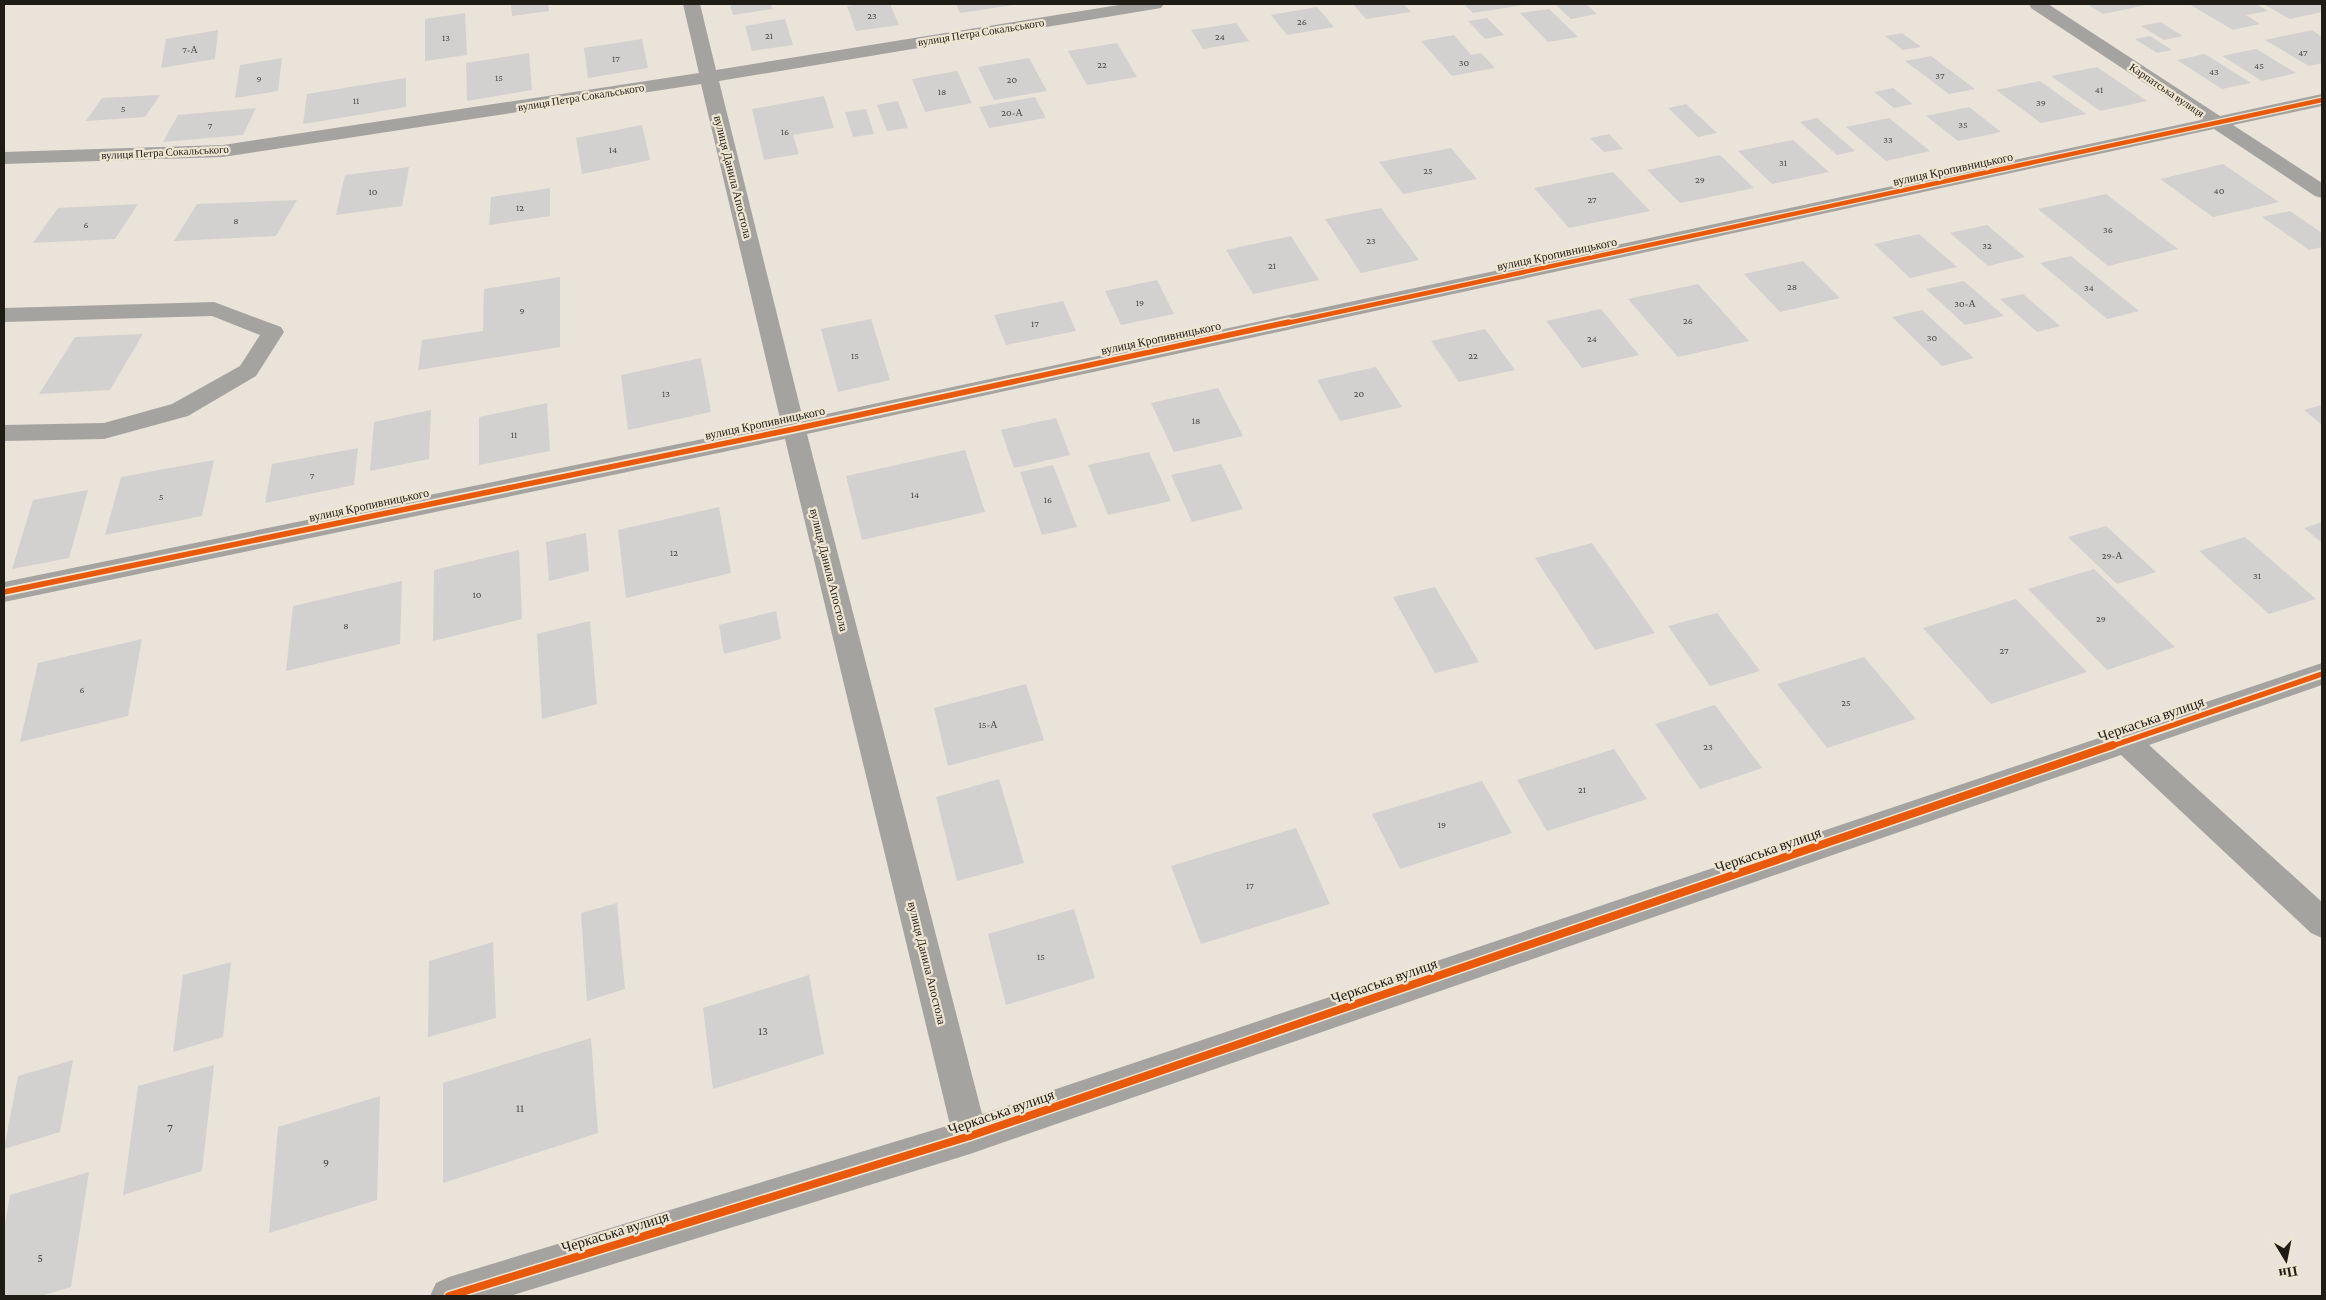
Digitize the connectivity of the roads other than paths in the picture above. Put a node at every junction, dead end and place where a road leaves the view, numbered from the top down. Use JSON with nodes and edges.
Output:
{"nodes":[{"id":1,"x":691,"y":4,"type":"edge"},
{"id":2,"x":1155,"y":4,"type":"edge"},
{"id":3,"x":2037,"y":4,"type":"edge"},
{"id":4,"x":709,"y":77,"type":"junction"},
{"id":5,"x":2322,"y":100,"type":"edge"},
{"id":6,"x":2218,"y":124,"type":"junction"},
{"id":7,"x":4,"y":158,"type":"edge"},
{"id":8,"x":2322,"y":192,"type":"edge"},
{"id":9,"x":4,"y":315,"type":"edge"},
{"id":10,"x":794,"y":429,"type":"junction"},
{"id":11,"x":4,"y":433,"type":"edge"},
{"id":12,"x":4,"y":592,"type":"edge"},
{"id":13,"x":2322,"y":674,"type":"edge"},
{"id":14,"x":2125,"y":741,"type":"junction"},
{"id":15,"x":2322,"y":923,"type":"edge"},
{"id":16,"x":970,"y":1136,"type":"junction"},
{"id":17,"x":449,"y":1296,"type":"edge"}],
"edges":[{"from":1,"to":4,"type":"street","name":"вулиця Данила Апостола"},
{"from":2,"to":4,"type":"street","name":"вулиця Петра Сокальського"},
{"from":3,"to":6,"type":"street","name":"Карпатська вулиця"},
{"from":4,"to":7,"type":"street","name":"вулиця Петра Сокальського"},
{"from":4,"to":10,"type":"street","name":"вулиця Данила Апостола"},
{"from":5,"to":6,"type":"street","name":"вулиця Кропивницького"},
{"from":6,"to":8,"type":"street","name":"Карпатська вулиця"},
{"from":6,"to":10,"type":"street","name":"вулиця Кропивницького"},
{"from":9,"to":11,"type":"street"},
{"from":10,"to":12,"type":"street","name":"вулиця Кропивницького"},
{"from":10,"to":16,"type":"street","name":"вулиця Данила Апостола"},
{"from":13,"to":14,"type":"street","name":"Черкаська вулиця"},
{"from":14,"to":15,"type":"street"},
{"from":14,"to":16,"type":"street","name":"Черкаська вулиця"},
{"from":16,"to":17,"type":"street","name":"Черкаська вулиця"}]}
